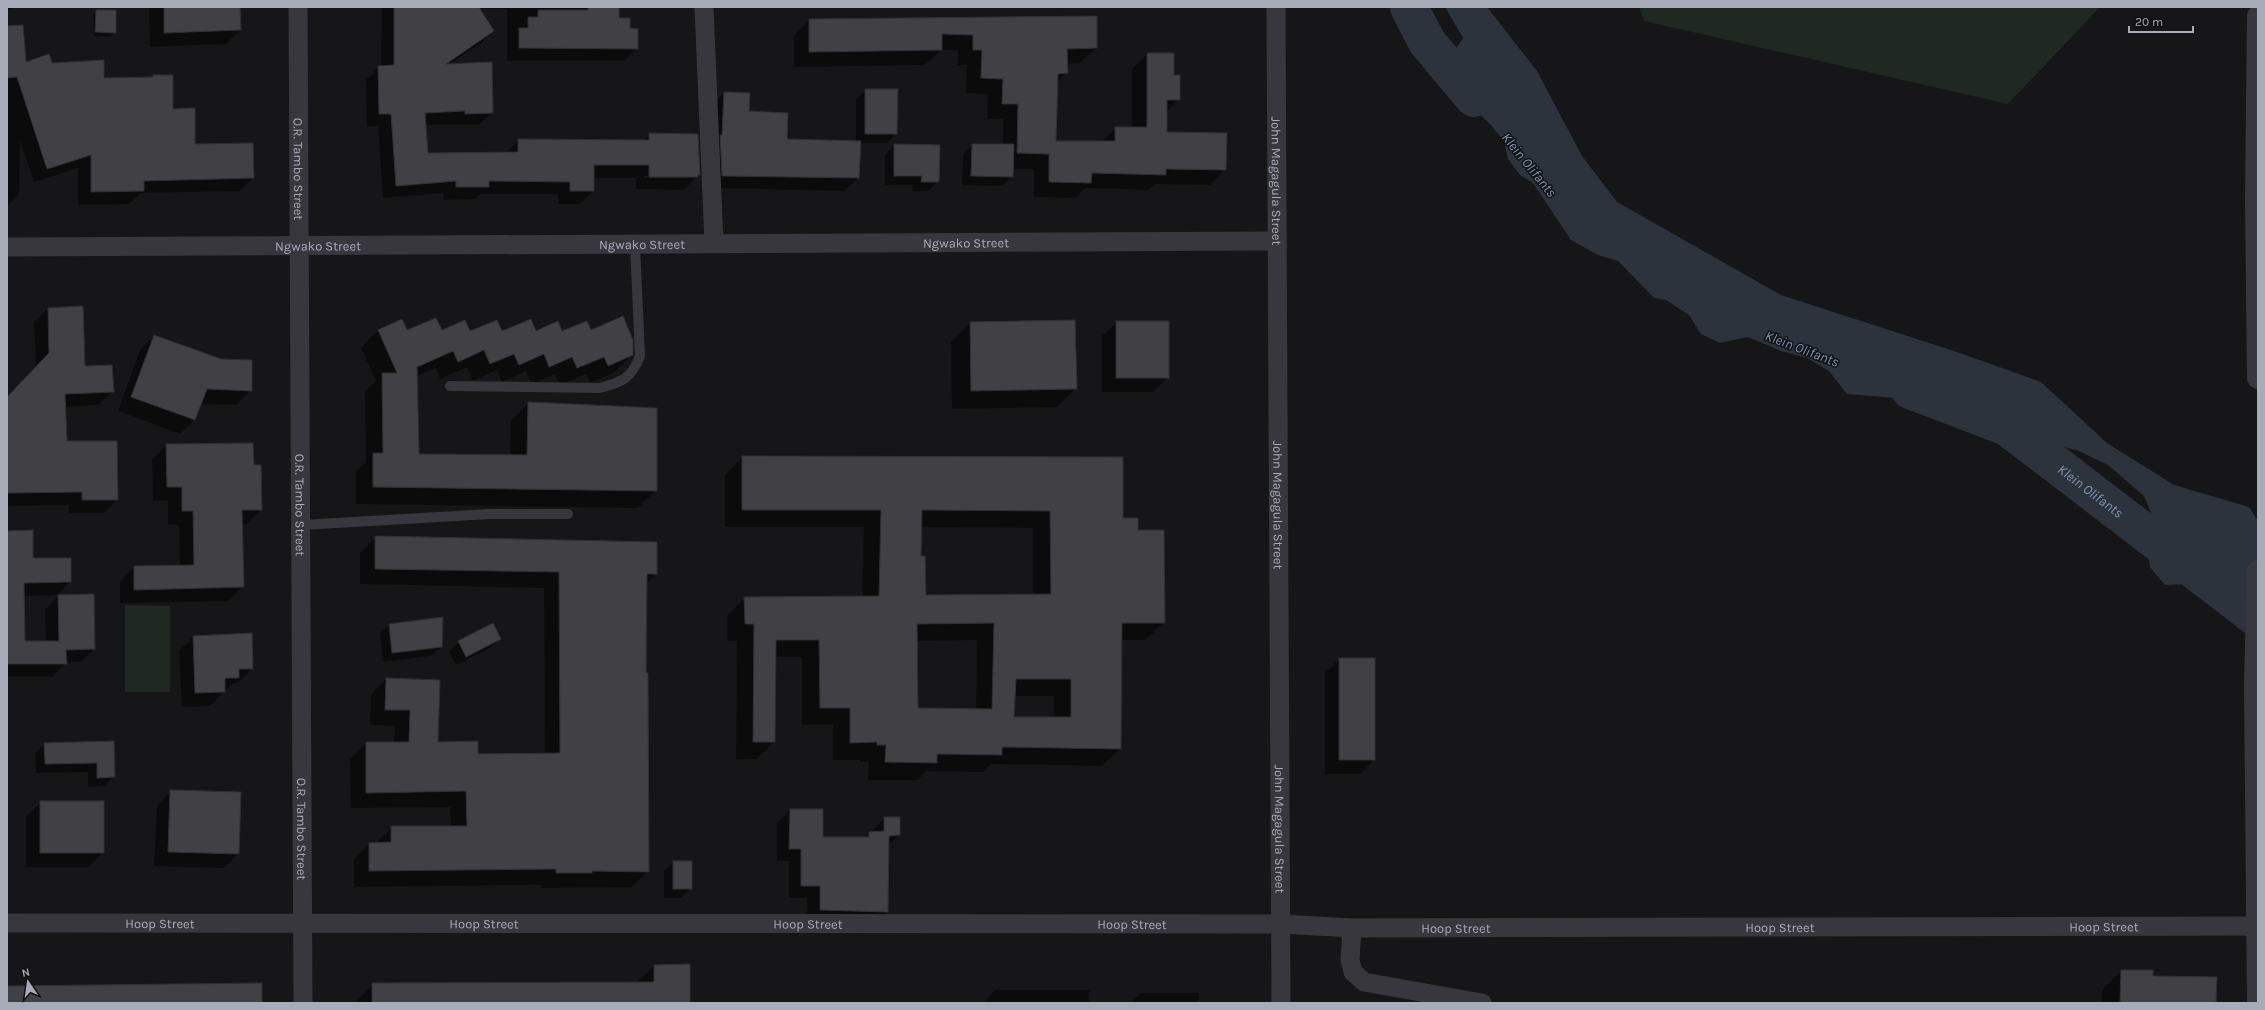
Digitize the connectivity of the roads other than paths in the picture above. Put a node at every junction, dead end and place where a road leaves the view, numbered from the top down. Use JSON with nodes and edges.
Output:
{"nodes":[{"id":1,"x":298,"y":7,"type":"edge"},
{"id":2,"x":704,"y":7,"type":"edge"},
{"id":3,"x":1276,"y":7,"type":"edge"},
{"id":4,"x":2258,"y":16,"type":"edge"},
{"id":5,"x":1276,"y":241,"type":"junction"},
{"id":6,"x":714,"y":243,"type":"junction"},
{"id":7,"x":300,"y":245,"type":"junction"},
{"id":8,"x":635,"y":245,"type":"junction"},
{"id":9,"x":7,"y":247,"type":"edge"},
{"id":10,"x":2258,"y":378,"type":"edge"},
{"id":11,"x":450,"y":386,"type":"dead end"},
{"id":12,"x":568,"y":514,"type":"dead end"},
{"id":13,"x":302,"y":525,"type":"junction"},
{"id":14,"x":2258,"y":572,"type":"edge"},
{"id":15,"x":7,"y":923,"type":"edge"},
{"id":16,"x":303,"y":924,"type":"junction"},
{"id":17,"x":1281,"y":924,"type":"junction"},
{"id":18,"x":2257,"y":926,"type":"edge"},
{"id":19,"x":1352,"y":928,"type":"junction"},
{"id":20,"x":2258,"y":982,"type":"edge"},
{"id":21,"x":303,"y":1003,"type":"edge"},
{"id":22,"x":1281,"y":1003,"type":"edge"},
{"id":23,"x":1482,"y":1003,"type":"edge"},
{"id":24,"x":2258,"y":1003,"type":"edge"}],
"edges":[{"from":1,"to":7,"type":"street","name":"O.R. Tambo Street"},
{"from":2,"to":6,"type":"street"},
{"from":3,"to":5,"type":"street","name":"John Magagula Street"},
{"from":4,"to":10,"type":"street"},
{"from":5,"to":6,"type":"street","name":"Ngwako Street"},
{"from":5,"to":17,"type":"street","name":"John Magagula Street"},
{"from":6,"to":8,"type":"street","name":"Ngwako Street"},
{"from":7,"to":8,"type":"street","name":"Ngwako Street"},
{"from":7,"to":9,"type":"street","name":"Ngwako Street"},
{"from":7,"to":13,"type":"street","name":"O.R. Tambo Street"},
{"from":8,"to":11,"type":"lane"},
{"from":12,"to":13,"type":"lane"},
{"from":13,"to":16,"type":"street","name":"O.R. Tambo Street"},
{"from":14,"to":18,"type":"street"},
{"from":15,"to":16,"type":"street","name":"Hoop Street"},
{"from":16,"to":17,"type":"street","name":"Hoop Street"},
{"from":16,"to":21,"type":"street","name":"O.R. Tambo Street"},
{"from":17,"to":19,"type":"street","name":"Hoop Street"},
{"from":17,"to":22,"type":"street","name":"John Magagula Street"},
{"from":18,"to":19,"type":"street","name":"Hoop Street"},
{"from":18,"to":20,"type":"street"},
{"from":19,"to":23,"type":"street"},
{"from":20,"to":24,"type":"street"}]}
